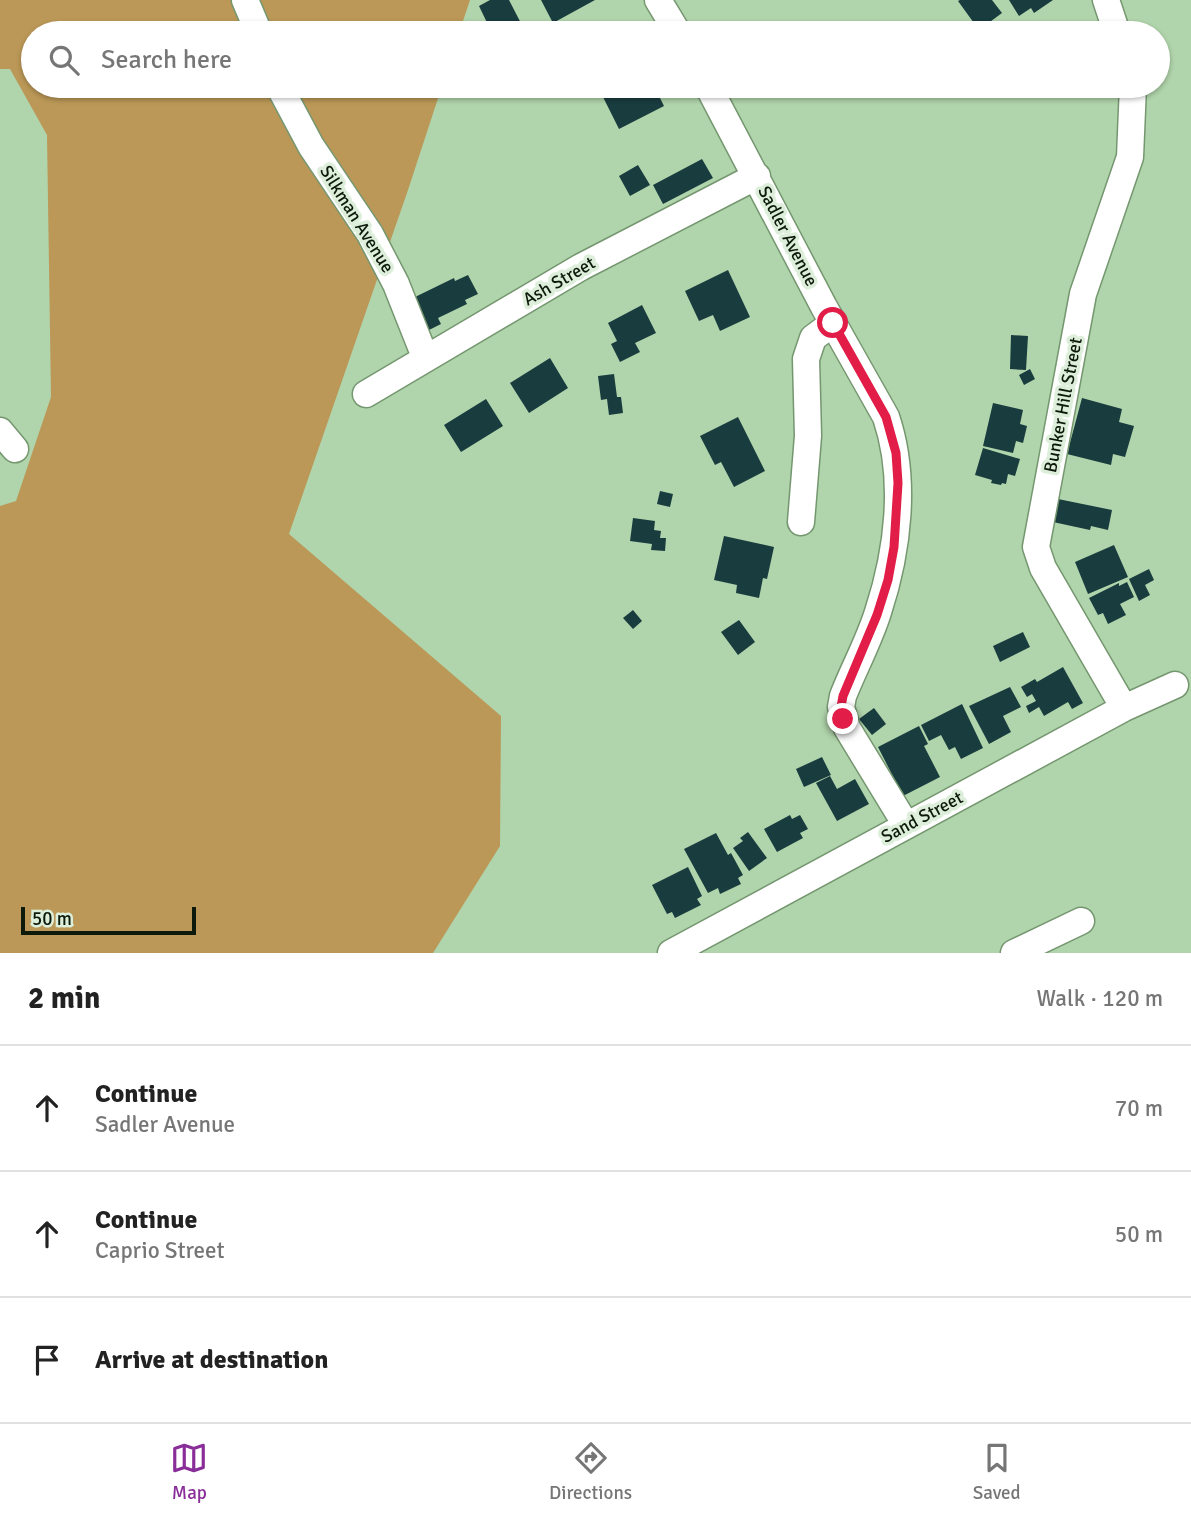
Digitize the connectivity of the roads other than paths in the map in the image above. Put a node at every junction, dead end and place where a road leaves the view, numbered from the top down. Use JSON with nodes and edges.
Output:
{"nodes":[{"id":1,"x":245,"y":0,"type":"edge"},
{"id":2,"x":658,"y":0,"type":"edge"},
{"id":3,"x":1106,"y":0,"type":"edge"},
{"id":4,"x":254,"y":21,"type":"edge"},
{"id":5,"x":671,"y":21,"type":"edge"},
{"id":6,"x":1113,"y":21,"type":"edge"},
{"id":7,"x":285,"y":98,"type":"edge"},
{"id":8,"x":715,"y":98,"type":"edge"},
{"id":9,"x":1132,"y":98,"type":"edge"},
{"id":10,"x":757,"y":176,"type":"junction"},
{"id":11,"x":833,"y":323,"type":"junction"},
{"id":12,"x":425,"y":357,"type":"junction"},
{"id":13,"x":366,"y":394,"type":"dead end"},
{"id":14,"x":801,"y":522,"type":"dead end"},
{"id":15,"x":1175,"y":685,"type":"dead end"},
{"id":16,"x":1124,"y":708,"type":"junction"},
{"id":17,"x":906,"y":825,"type":"junction"},
{"id":18,"x":1081,"y":921,"type":"dead end"},
{"id":19,"x":715,"y":943,"type":"edge"},
{"id":20,"x":671,"y":953,"type":"edge"},
{"id":21,"x":1014,"y":953,"type":"edge"}],
"edges":[{"from":1,"to":4,"type":"street"},
{"from":2,"to":5,"type":"street"},
{"from":3,"to":6,"type":"street"},
{"from":7,"to":12,"type":"street","name":"Silkman Avenue"},
{"from":8,"to":10,"type":"street","name":"Sadler Avenue"},
{"from":9,"to":16,"type":"street","name":"Bunker Hill Street"},
{"from":10,"to":11,"type":"street","name":"Sadler Avenue"},
{"from":10,"to":12,"type":"street","name":"Ash Street"},
{"from":11,"to":14,"type":"street"},
{"from":11,"to":17,"type":"street","name":"Sadler Avenue"},
{"from":12,"to":13,"type":"street","name":"Ash Street"},
{"from":15,"to":16,"type":"street","name":"Sand Street"},
{"from":16,"to":17,"type":"street","name":"Sand Street"},
{"from":17,"to":19,"type":"street","name":"Sand Street"},
{"from":18,"to":21,"type":"street"},
{"from":19,"to":20,"type":"street","name":"Sand Street"}]}
